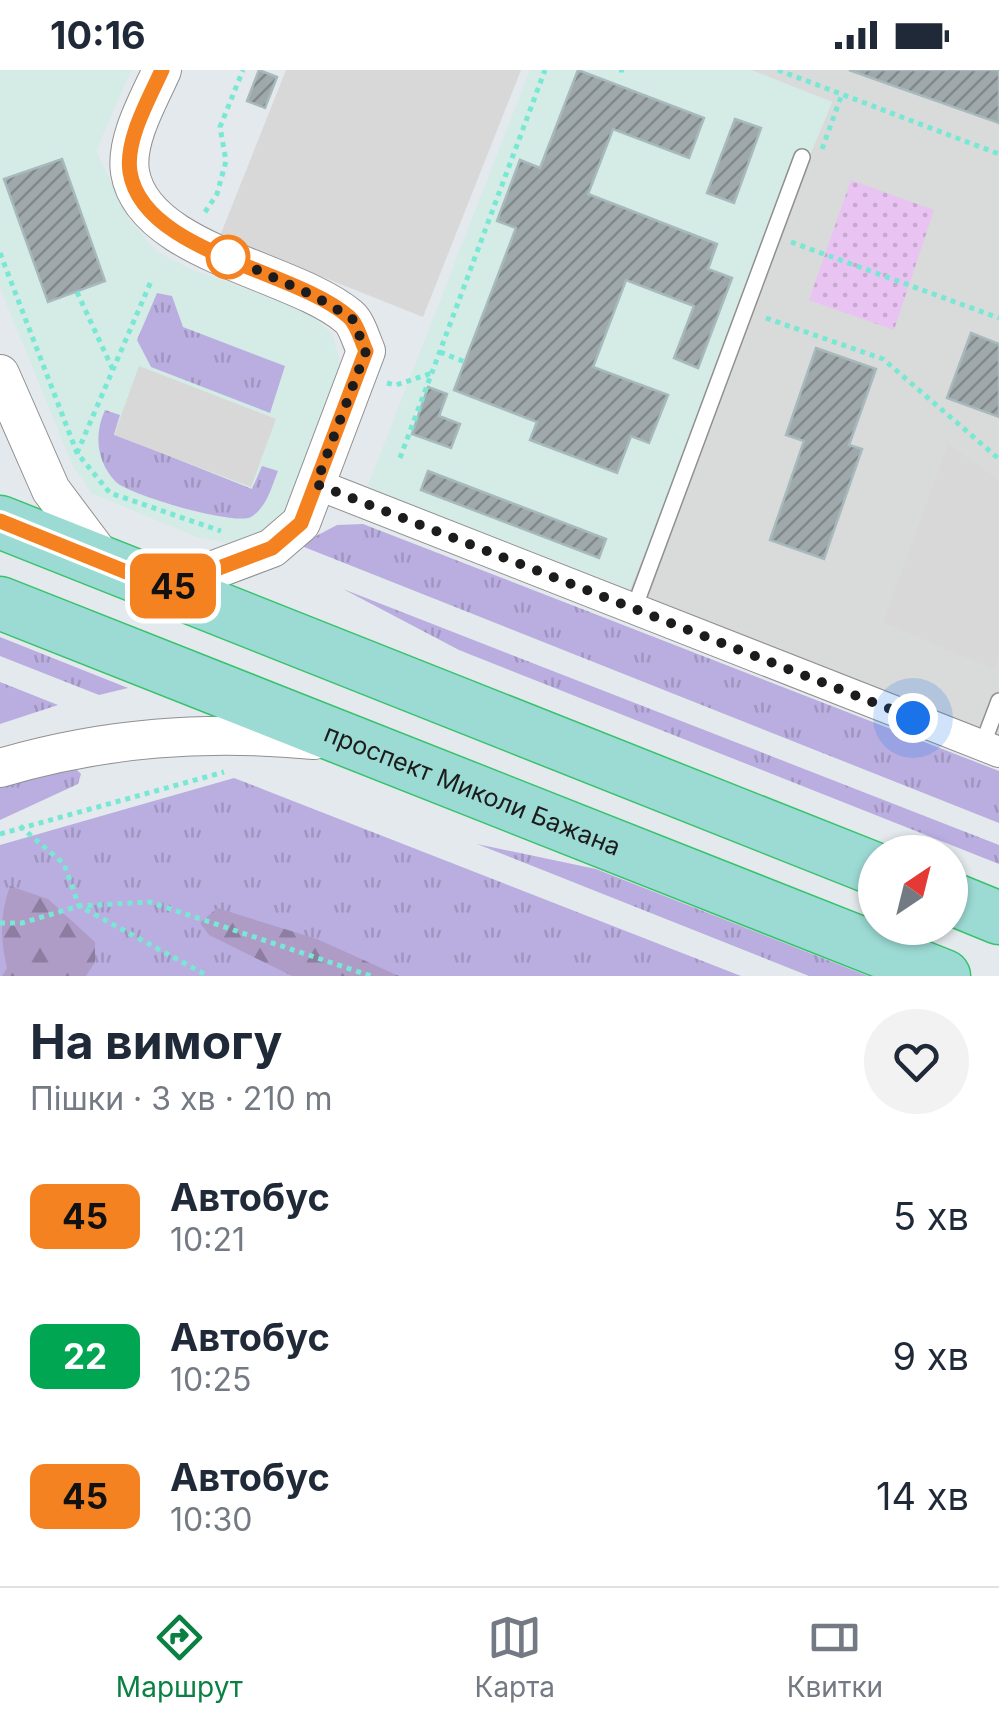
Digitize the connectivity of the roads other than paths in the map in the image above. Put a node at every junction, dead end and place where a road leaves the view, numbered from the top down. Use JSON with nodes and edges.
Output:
{"nodes":[{"id":1,"x":162,"y":70,"type":"edge"},
{"id":2,"x":802,"y":158,"type":"dead end"},
{"id":3,"x":0,"y":374,"type":"edge"},
{"id":4,"x":316,"y":484,"type":"junction"},
{"id":5,"x":0,"y":522,"type":"edge"},
{"id":6,"x":106,"y":564,"type":"junction"},
{"id":7,"x":166,"y":588,"type":"junction"},
{"id":8,"x":0,"y":603,"type":"edge"},
{"id":9,"x":635,"y":606,"type":"junction"},
{"id":10,"x":999,"y":701,"type":"edge"},
{"id":11,"x":358,"y":745,"type":"junction"},
{"id":12,"x":991,"y":749,"type":"edge"},
{"id":13,"x":0,"y":768,"type":"edge"},
{"id":14,"x":858,"y":862,"type":"edge"},
{"id":15,"x":968,"y":905,"type":"edge"},
{"id":16,"x":999,"y":918,"type":"edge"},
{"id":17,"x":944,"y":976,"type":"edge"}],
"edges":[{"from":1,"to":4,"type":"street"},
{"from":2,"to":9,"type":"lane"},
{"from":3,"to":6,"type":"street"},
{"from":4,"to":7,"type":"street"},
{"from":4,"to":9,"type":"street"},
{"from":5,"to":6,"type":"highway"},
{"from":6,"to":7,"type":"highway"},
{"from":7,"to":14,"type":"highway"},
{"from":8,"to":11,"type":"highway","name":"проспект Миколи Бажана"},
{"from":9,"to":12,"type":"street"},
{"from":10,"to":12,"type":"lane"},
{"from":11,"to":13,"type":"street"},
{"from":11,"to":17,"type":"highway","name":"проспект Миколи Бажана"},
{"from":15,"to":16,"type":"highway"}]}
